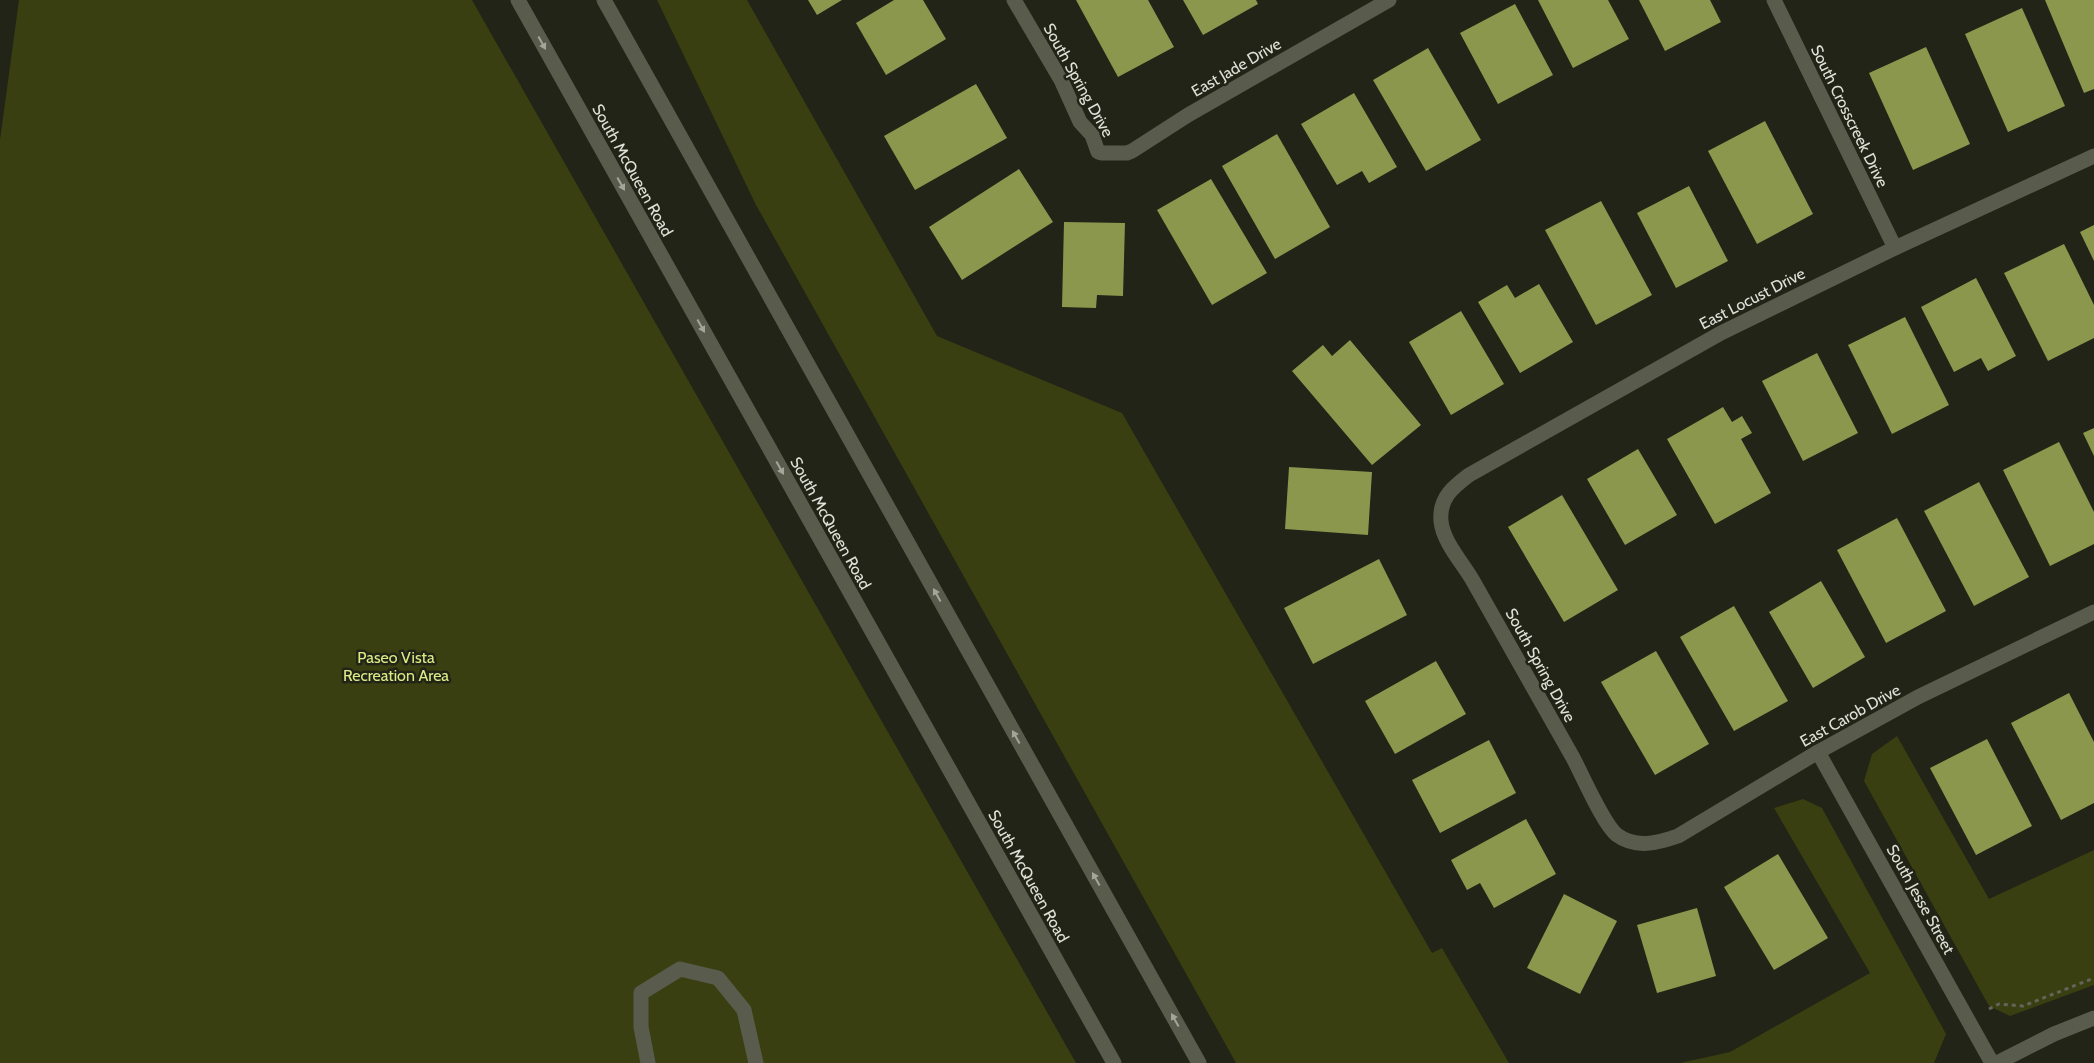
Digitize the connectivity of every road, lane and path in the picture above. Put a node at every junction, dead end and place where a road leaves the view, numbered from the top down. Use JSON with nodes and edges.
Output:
{"nodes":[{"id":1,"x":518,"y":0,"type":"edge"},
{"id":2,"x":604,"y":0,"type":"edge"},
{"id":3,"x":1014,"y":0,"type":"edge"},
{"id":4,"x":1389,"y":0,"type":"edge"},
{"id":5,"x":1774,"y":0,"type":"edge"},
{"id":6,"x":1098,"y":152,"type":"joint"},
{"id":7,"x":2094,"y":156,"type":"edge"},
{"id":8,"x":1895,"y":248,"type":"junction"},
{"id":9,"x":1443,"y":500,"type":"joint"},
{"id":10,"x":2094,"y":612,"type":"edge"},
{"id":11,"x":1818,"y":752,"type":"junction"},
{"id":12,"x":1626,"y":840,"type":"joint"},
{"id":13,"x":2094,"y":978,"type":"edge"},
{"id":14,"x":2094,"y":1018,"type":"edge"},
{"id":15,"x":1968,"y":1020,"type":"junction"},
{"id":16,"x":648,"y":1063,"type":"edge"},
{"id":17,"x":756,"y":1063,"type":"edge"},
{"id":18,"x":1114,"y":1063,"type":"edge"},
{"id":19,"x":1199,"y":1063,"type":"edge"},
{"id":20,"x":1992,"y":1063,"type":"edge"},
{"id":21,"x":1997,"y":1063,"type":"edge"}],
"edges":[{"from":1,"to":18,"type":"street","name":"South McQueen Road","one_way":true},
{"from":19,"to":2,"type":"street","one_way":true},
{"from":3,"to":6,"type":"street","name":"South Spring Drive"},
{"from":4,"to":6,"type":"street","name":"East Jade Drive"},
{"from":5,"to":8,"type":"street","name":"South Crosscreek Drive"},
{"from":7,"to":8,"type":"street","name":"East Locust Drive"},
{"from":8,"to":9,"type":"street","name":"East Locust Drive"},
{"from":9,"to":12,"type":"street","name":"South Spring Drive"},
{"from":10,"to":11,"type":"street","name":"East Carob Drive"},
{"from":11,"to":12,"type":"street","name":"East Carob Drive"},
{"from":11,"to":15,"type":"street","name":"South Jesse Street"},
{"from":13,"to":15,"type":"path"},
{"from":14,"to":21,"type":"street"},
{"from":15,"to":20,"type":"street","name":"South Jesse Street"},
{"from":16,"to":17,"type":"street"}]}
